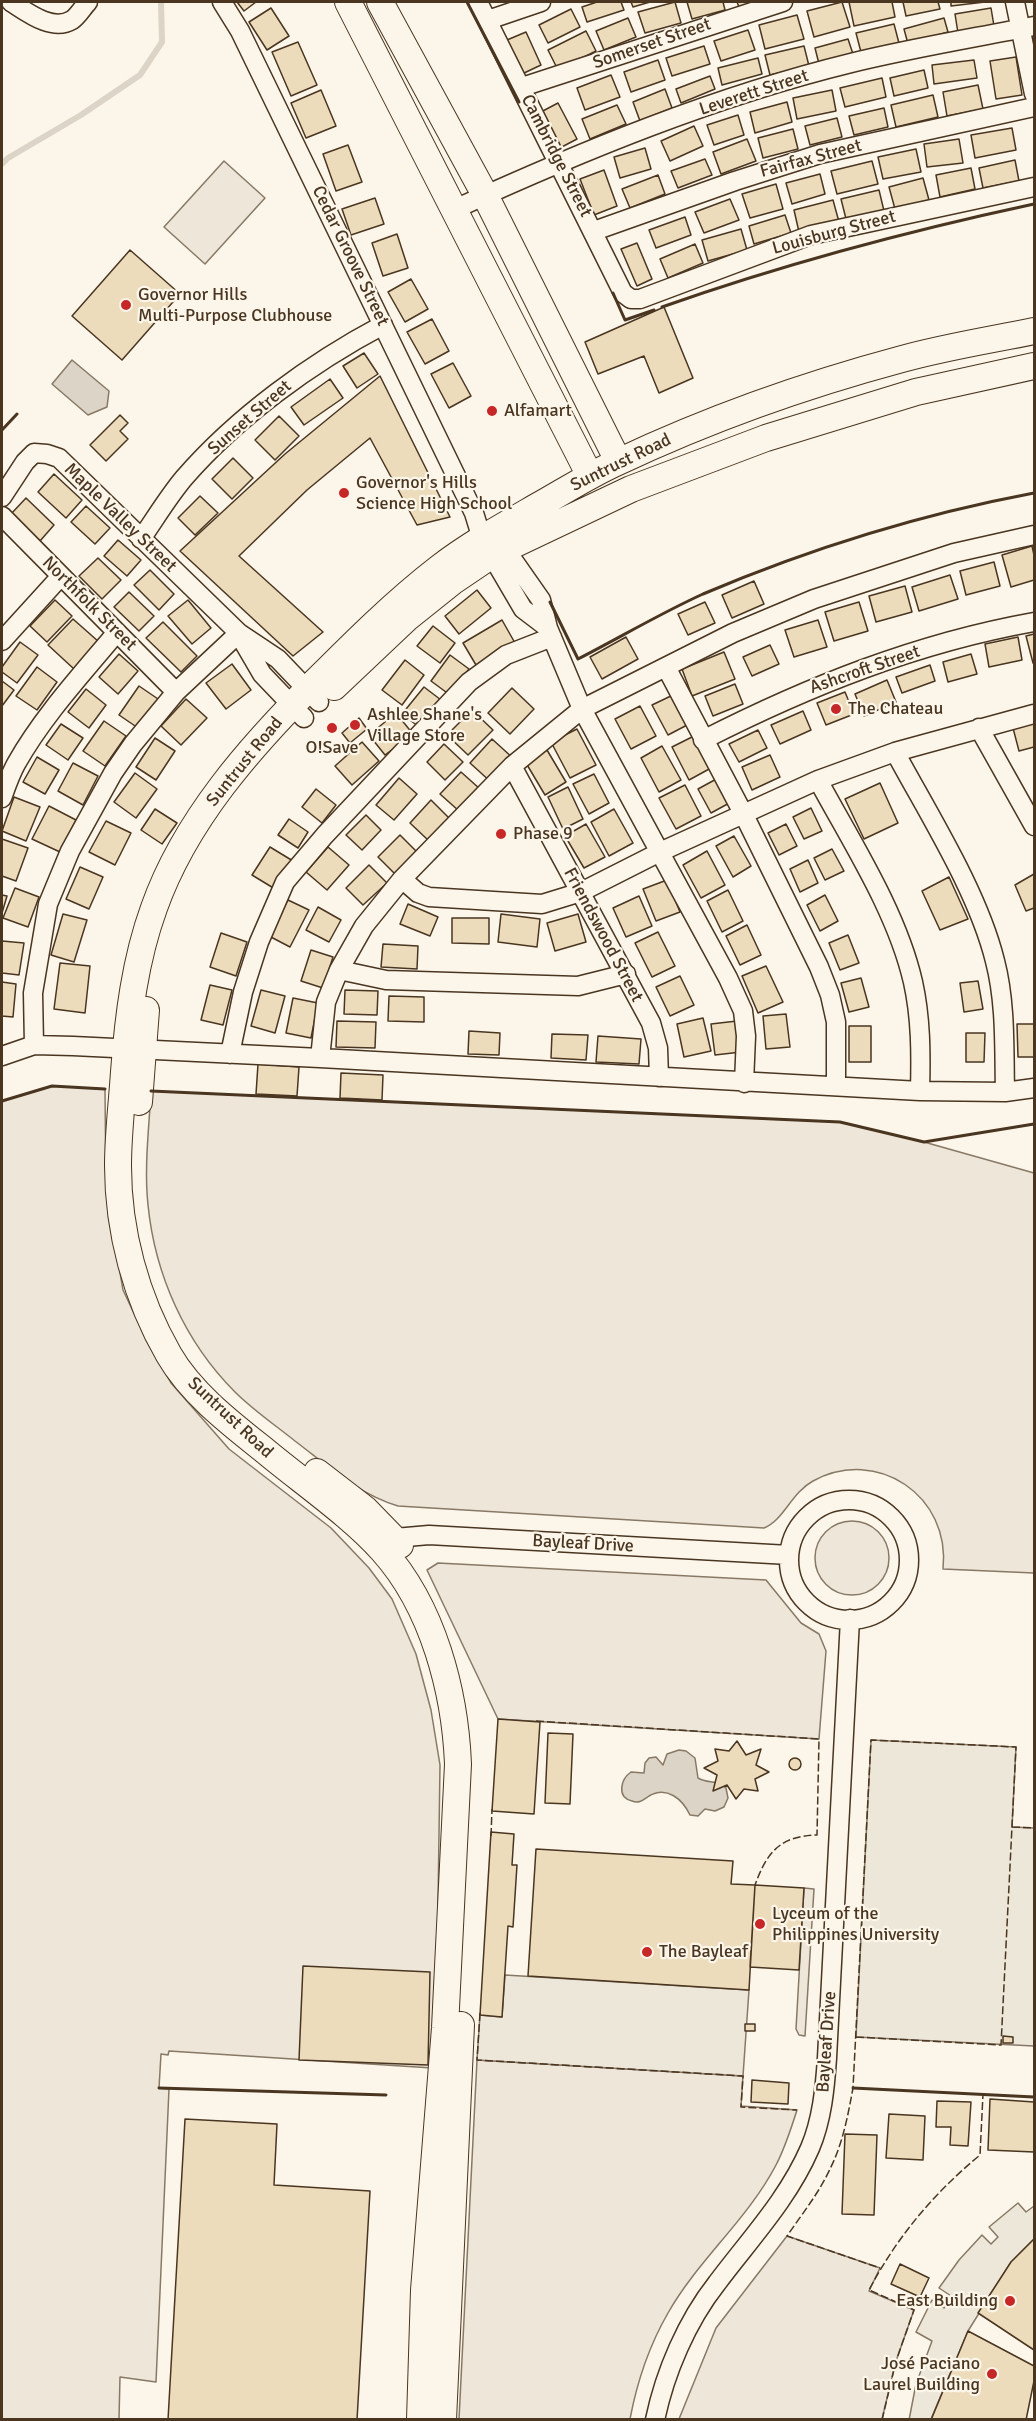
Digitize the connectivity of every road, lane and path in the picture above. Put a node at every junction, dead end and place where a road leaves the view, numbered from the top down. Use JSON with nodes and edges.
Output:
{"nodes":[{"id":1,"x":11,"y":2,"type":"edge"},
{"id":2,"x":88,"y":2,"type":"edge"},
{"id":3,"x":222,"y":2,"type":"edge"},
{"id":4,"x":348,"y":2,"type":"edge"},
{"id":5,"x":380,"y":2,"type":"edge"},
{"id":6,"x":478,"y":2,"type":"edge"},
{"id":7,"x":541,"y":2,"type":"edge"},
{"id":8,"x":783,"y":2,"type":"edge"},
{"id":9,"x":1015,"y":2,"type":"edge"},
{"id":10,"x":488,"y":20,"type":"junction"},
{"id":11,"x":1028,"y":27,"type":"edge"},
{"id":12,"x":522,"y":87,"type":"junction"},
{"id":13,"x":1035,"y":94,"type":"edge"},
{"id":14,"x":1035,"y":107,"type":"edge"},
{"id":15,"x":558,"y":162,"type":"junction"},
{"id":16,"x":1035,"y":187,"type":"edge"},
{"id":17,"x":485,"y":195,"type":"junction"},
{"id":18,"x":454,"y":209,"type":"junction"},
{"id":19,"x":594,"y":231,"type":"junction"},
{"id":20,"x":640,"y":299,"type":"joint"},
{"id":21,"x":383,"y":325,"type":"junction"},
{"id":22,"x":1035,"y":331,"type":"edge"},
{"id":23,"x":1035,"y":366,"type":"edge"},
{"id":24,"x":618,"y":461,"type":"junction"},
{"id":25,"x":590,"y":476,"type":"junction"},
{"id":26,"x":630,"y":489,"type":"junction"},
{"id":27,"x":2,"y":497,"type":"edge"},
{"id":28,"x":605,"y":502,"type":"junction"},
{"id":29,"x":2,"y":516,"type":"edge"},
{"id":30,"x":1035,"y":536,"type":"edge"},
{"id":31,"x":141,"y":538,"type":"junction"},
{"id":32,"x":493,"y":543,"type":"junction"},
{"id":33,"x":61,"y":576,"type":"junction"},
{"id":34,"x":1035,"y":622,"type":"edge"},
{"id":35,"x":117,"y":632,"type":"junction"},
{"id":36,"x":239,"y":633,"type":"junction"},
{"id":37,"x":550,"y":633,"type":"junction"},
{"id":38,"x":2,"y":640,"type":"edge"},
{"id":39,"x":666,"y":667,"type":"junction"},
{"id":40,"x":176,"y":692,"type":"junction"},
{"id":41,"x":305,"y":704,"type":"junction"},
{"id":42,"x":582,"y":709,"type":"junction"},
{"id":43,"x":1035,"y":714,"type":"edge"},
{"id":44,"x":979,"y":728,"type":"junction"},
{"id":45,"x":703,"y":740,"type":"junction"},
{"id":46,"x":895,"y":752,"type":"junction"},
{"id":47,"x":512,"y":766,"type":"junction"},
{"id":48,"x":818,"y":780,"type":"junction"},
{"id":49,"x":2,"y":798,"type":"edge"},
{"id":50,"x":744,"y":815,"type":"junction"},
{"id":51,"x":1035,"y":826,"type":"edge"},
{"id":52,"x":660,"y":852,"type":"junction"},
{"id":53,"x":402,"y":879,"type":"junction"},
{"id":54,"x":581,"y":892,"type":"junction"},
{"id":55,"x":339,"y":970,"type":"junction"},
{"id":56,"x":626,"y":974,"type":"junction"},
{"id":57,"x":34,"y":1045,"type":"junction"},
{"id":58,"x":135,"y":1048,"type":"junction"},
{"id":59,"x":230,"y":1054,"type":"junction"},
{"id":60,"x":2,"y":1056,"type":"edge"},
{"id":61,"x":320,"y":1058,"type":"junction"},
{"id":62,"x":659,"y":1077,"type":"junction"},
{"id":63,"x":744,"y":1083,"type":"junction"},
{"id":64,"x":837,"y":1086,"type":"junction"},
{"id":65,"x":1035,"y":1088,"type":"edge"},
{"id":66,"x":920,"y":1091,"type":"junction"},
{"id":67,"x":1005,"y":1092,"type":"junction"},
{"id":68,"x":388,"y":1544,"type":"junction"},
{"id":69,"x":789,"y":1556,"type":"junction"},
{"id":70,"x":850,"y":1619,"type":"junction"},
{"id":71,"x":420,"y":2420,"type":"edge"},
{"id":72,"x":443,"y":2420,"type":"edge"},
{"id":73,"x":655,"y":2420,"type":"edge"}],
"edges":[{"from":1,"to":2,"type":"street"},
{"from":3,"to":21,"type":"street","name":"Cedar Groove Street"},
{"from":4,"to":18,"type":"street"},
{"from":5,"to":17,"type":"street"},
{"from":6,"to":10,"type":"street","name":"Cambridge Street"},
{"from":7,"to":10,"type":"street"},
{"from":8,"to":12,"type":"street","name":"Somerset Street"},
{"from":9,"to":11,"type":"street"},
{"from":10,"to":12,"type":"street","name":"Cambridge Street"},
{"from":11,"to":13,"type":"street"},
{"from":11,"to":15,"type":"street","name":"Leverett Street"},
{"from":12,"to":15,"type":"street","name":"Cambridge Street"},
{"from":14,"to":19,"type":"street","name":"Fairfax Street"},
{"from":15,"to":17,"type":"street","name":"Leverett Street"},
{"from":15,"to":19,"type":"street","name":"Cambridge Street"},
{"from":16,"to":20,"type":"street","name":"Louisburg Street"},
{"from":17,"to":18,"type":"street","name":"Leverett Street"},
{"from":17,"to":24,"type":"street"},
{"from":18,"to":25,"type":"street"},
{"from":19,"to":20,"type":"street","name":"Cambridge Street"},
{"from":21,"to":31,"type":"street","name":"Sunset Street"},
{"from":21,"to":32,"type":"street","name":"Cedar Groove Street"},
{"from":22,"to":24,"type":"street","name":"Suntrust Road"},
{"from":23,"to":26,"type":"street","name":"Suntrust Road"},
{"from":24,"to":25,"type":"street","name":"Suntrust Road"},
{"from":24,"to":26,"type":"street"},
{"from":25,"to":28,"type":"street"},
{"from":25,"to":32,"type":"street","name":"Suntrust Road"},
{"from":26,"to":28,"type":"street","name":"Suntrust Road"},
{"from":27,"to":31,"type":"street","name":"Maple Valley Street"},
{"from":28,"to":32,"type":"street","name":"Suntrust Road"},
{"from":29,"to":33,"type":"street","name":"Northfolk Street"},
{"from":30,"to":39,"type":"street"},
{"from":31,"to":36,"type":"street","name":"Maple Valley Street"},
{"from":32,"to":37,"type":"street"},
{"from":32,"to":41,"type":"street","name":"Suntrust Road"},
{"from":33,"to":35,"type":"street","name":"Northfolk Street"},
{"from":33,"to":38,"type":"street"},
{"from":34,"to":45,"type":"street","name":"Ashcroft Street"},
{"from":35,"to":40,"type":"street","name":"Northfolk Street"},
{"from":35,"to":49,"type":"street"},
{"from":36,"to":40,"type":"street"},
{"from":36,"to":41,"type":"street","name":"Maple Valley Street"},
{"from":37,"to":42,"type":"street"},
{"from":37,"to":59,"type":"street"},
{"from":39,"to":42,"type":"street"},
{"from":39,"to":45,"type":"street"},
{"from":40,"to":57,"type":"street"},
{"from":41,"to":58,"type":"street","name":"Suntrust Road"},
{"from":42,"to":47,"type":"street"},
{"from":42,"to":52,"type":"street"},
{"from":43,"to":44,"type":"street"},
{"from":44,"to":46,"type":"street"},
{"from":44,"to":51,"type":"street"},
{"from":45,"to":50,"type":"street"},
{"from":46,"to":48,"type":"street"},
{"from":46,"to":67,"type":"street"},
{"from":47,"to":53,"type":"street"},
{"from":47,"to":54,"type":"street","name":"Friendswood Street"},
{"from":48,"to":50,"type":"street"},
{"from":48,"to":66,"type":"street"},
{"from":50,"to":52,"type":"street"},
{"from":50,"to":64,"type":"street"},
{"from":52,"to":54,"type":"street"},
{"from":52,"to":63,"type":"street"},
{"from":53,"to":54,"type":"street"},
{"from":53,"to":55,"type":"street"},
{"from":54,"to":56,"type":"street","name":"Friendswood Street"},
{"from":55,"to":56,"type":"street"},
{"from":55,"to":61,"type":"street"},
{"from":56,"to":62,"type":"street","name":"Friendswood Street"},
{"from":57,"to":58,"type":"street"},
{"from":57,"to":60,"type":"street"},
{"from":58,"to":59,"type":"street"},
{"from":58,"to":68,"type":"street","name":"Suntrust Road"},
{"from":59,"to":61,"type":"street"},
{"from":61,"to":62,"type":"street"},
{"from":62,"to":63,"type":"street"},
{"from":63,"to":64,"type":"street"},
{"from":64,"to":66,"type":"street"},
{"from":65,"to":67,"type":"street"},
{"from":66,"to":67,"type":"street"},
{"from":68,"to":69,"type":"street","name":"Bayleaf Drive"},
{"from":68,"to":71,"type":"street"},
{"from":68,"to":72,"type":"street"},
{"from":69,"to":70,"type":"street"},
{"from":69,"to":70,"type":"street"},
{"from":70,"to":73,"type":"street","name":"Bayleaf Drive"}]}
